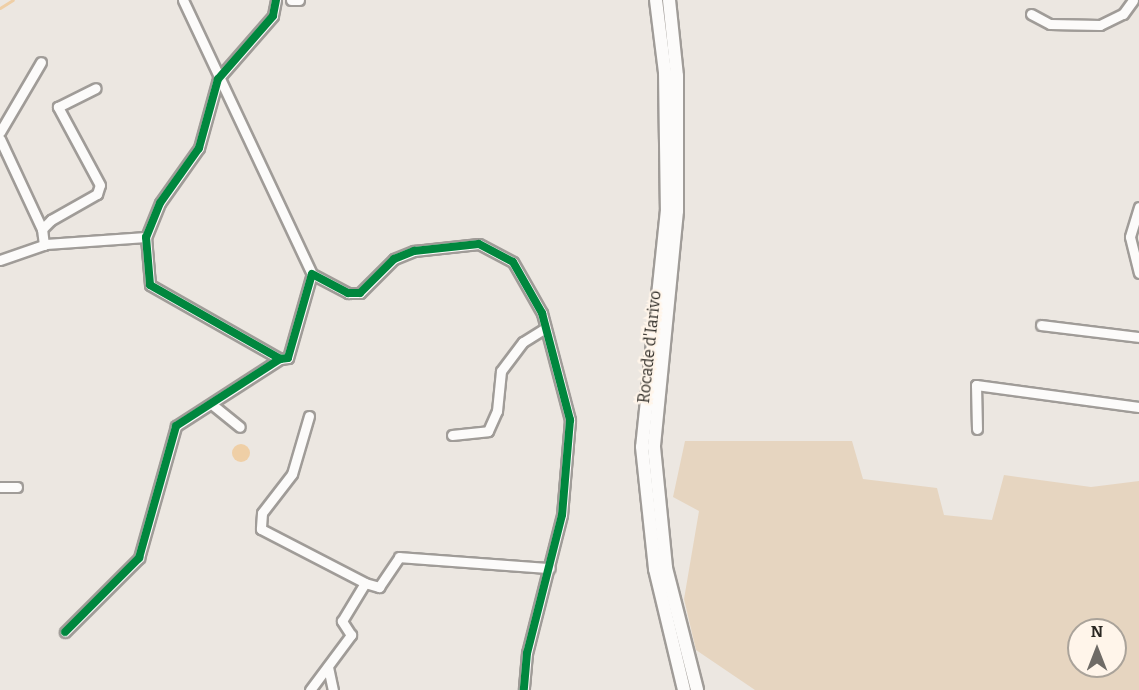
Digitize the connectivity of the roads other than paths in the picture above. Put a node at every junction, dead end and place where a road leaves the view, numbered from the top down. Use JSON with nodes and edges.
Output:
{"nodes":[{"id":1,"x":183,"y":0,"type":"edge"},
{"id":2,"x":276,"y":0,"type":"edge"},
{"id":3,"x":291,"y":0,"type":"edge"},
{"id":4,"x":299,"y":0,"type":"edge"},
{"id":5,"x":656,"y":0,"type":"edge"},
{"id":6,"x":669,"y":0,"type":"edge"},
{"id":7,"x":1133,"y":0,"type":"edge"},
{"id":8,"x":1031,"y":14,"type":"dead end"},
{"id":9,"x":41,"y":62,"type":"dead end"},
{"id":10,"x":219,"y":79,"type":"junction"},
{"id":11,"x":96,"y":88,"type":"dead end"},
{"id":12,"x":0,"y":132,"type":"edge"},
{"id":13,"x":0,"y":139,"type":"edge"},
{"id":14,"x":1139,"y":207,"type":"edge"},
{"id":15,"x":42,"y":228,"type":"junction"},
{"id":16,"x":146,"y":237,"type":"junction"},
{"id":17,"x":44,"y":244,"type":"junction"},
{"id":18,"x":0,"y":260,"type":"edge"},
{"id":19,"x":1139,"y":273,"type":"edge"},
{"id":20,"x":312,"y":274,"type":"junction"},
{"id":21,"x":1041,"y":326,"type":"dead end"},
{"id":22,"x":545,"y":328,"type":"junction"},
{"id":23,"x":1139,"y":337,"type":"edge"},
{"id":24,"x":280,"y":359,"type":"junction"},
{"id":25,"x":214,"y":406,"type":"junction"},
{"id":26,"x":1139,"y":407,"type":"edge"},
{"id":27,"x":309,"y":416,"type":"dead end"},
{"id":28,"x":240,"y":427,"type":"dead end"},
{"id":29,"x":977,"y":429,"type":"dead end"},
{"id":30,"x":452,"y":435,"type":"dead end"},
{"id":31,"x":0,"y":487,"type":"edge"},
{"id":32,"x":18,"y":487,"type":"dead end"},
{"id":33,"x":550,"y":568,"type":"junction"},
{"id":34,"x":365,"y":583,"type":"junction"},
{"id":35,"x":65,"y":632,"type":"dead end"},
{"id":36,"x":328,"y":667,"type":"junction"},
{"id":37,"x":310,"y":690,"type":"edge"},
{"id":38,"x":333,"y":690,"type":"edge"},
{"id":39,"x":524,"y":690,"type":"edge"},
{"id":40,"x":684,"y":690,"type":"edge"},
{"id":41,"x":697,"y":690,"type":"edge"}],
"edges":[{"from":1,"to":10,"type":"street"},
{"from":2,"to":10,"type":"street"},
{"from":3,"to":4,"type":"street"},
{"from":5,"to":40,"type":"main road","name":"Rocade d'Iarivo"},
{"from":6,"to":41,"type":"main road","name":"Rocade d'Iarivo"},
{"from":7,"to":8,"type":"street"},
{"from":9,"to":12,"type":"street"},
{"from":10,"to":16,"type":"street"},
{"from":10,"to":20,"type":"street"},
{"from":11,"to":15,"type":"street"},
{"from":13,"to":15,"type":"street"},
{"from":14,"to":19,"type":"street"},
{"from":15,"to":17,"type":"street"},
{"from":16,"to":17,"type":"street"},
{"from":16,"to":24,"type":"street"},
{"from":17,"to":18,"type":"street"},
{"from":20,"to":22,"type":"street"},
{"from":20,"to":24,"type":"street"},
{"from":21,"to":23,"type":"street"},
{"from":22,"to":30,"type":"street"},
{"from":22,"to":33,"type":"street"},
{"from":24,"to":25,"type":"street"},
{"from":25,"to":28,"type":"street"},
{"from":25,"to":35,"type":"street"},
{"from":26,"to":29,"type":"street"},
{"from":27,"to":34,"type":"street"},
{"from":31,"to":32,"type":"street"},
{"from":33,"to":34,"type":"street"},
{"from":33,"to":39,"type":"street"},
{"from":34,"to":36,"type":"street"},
{"from":36,"to":37,"type":"street"},
{"from":36,"to":38,"type":"street"}]}
